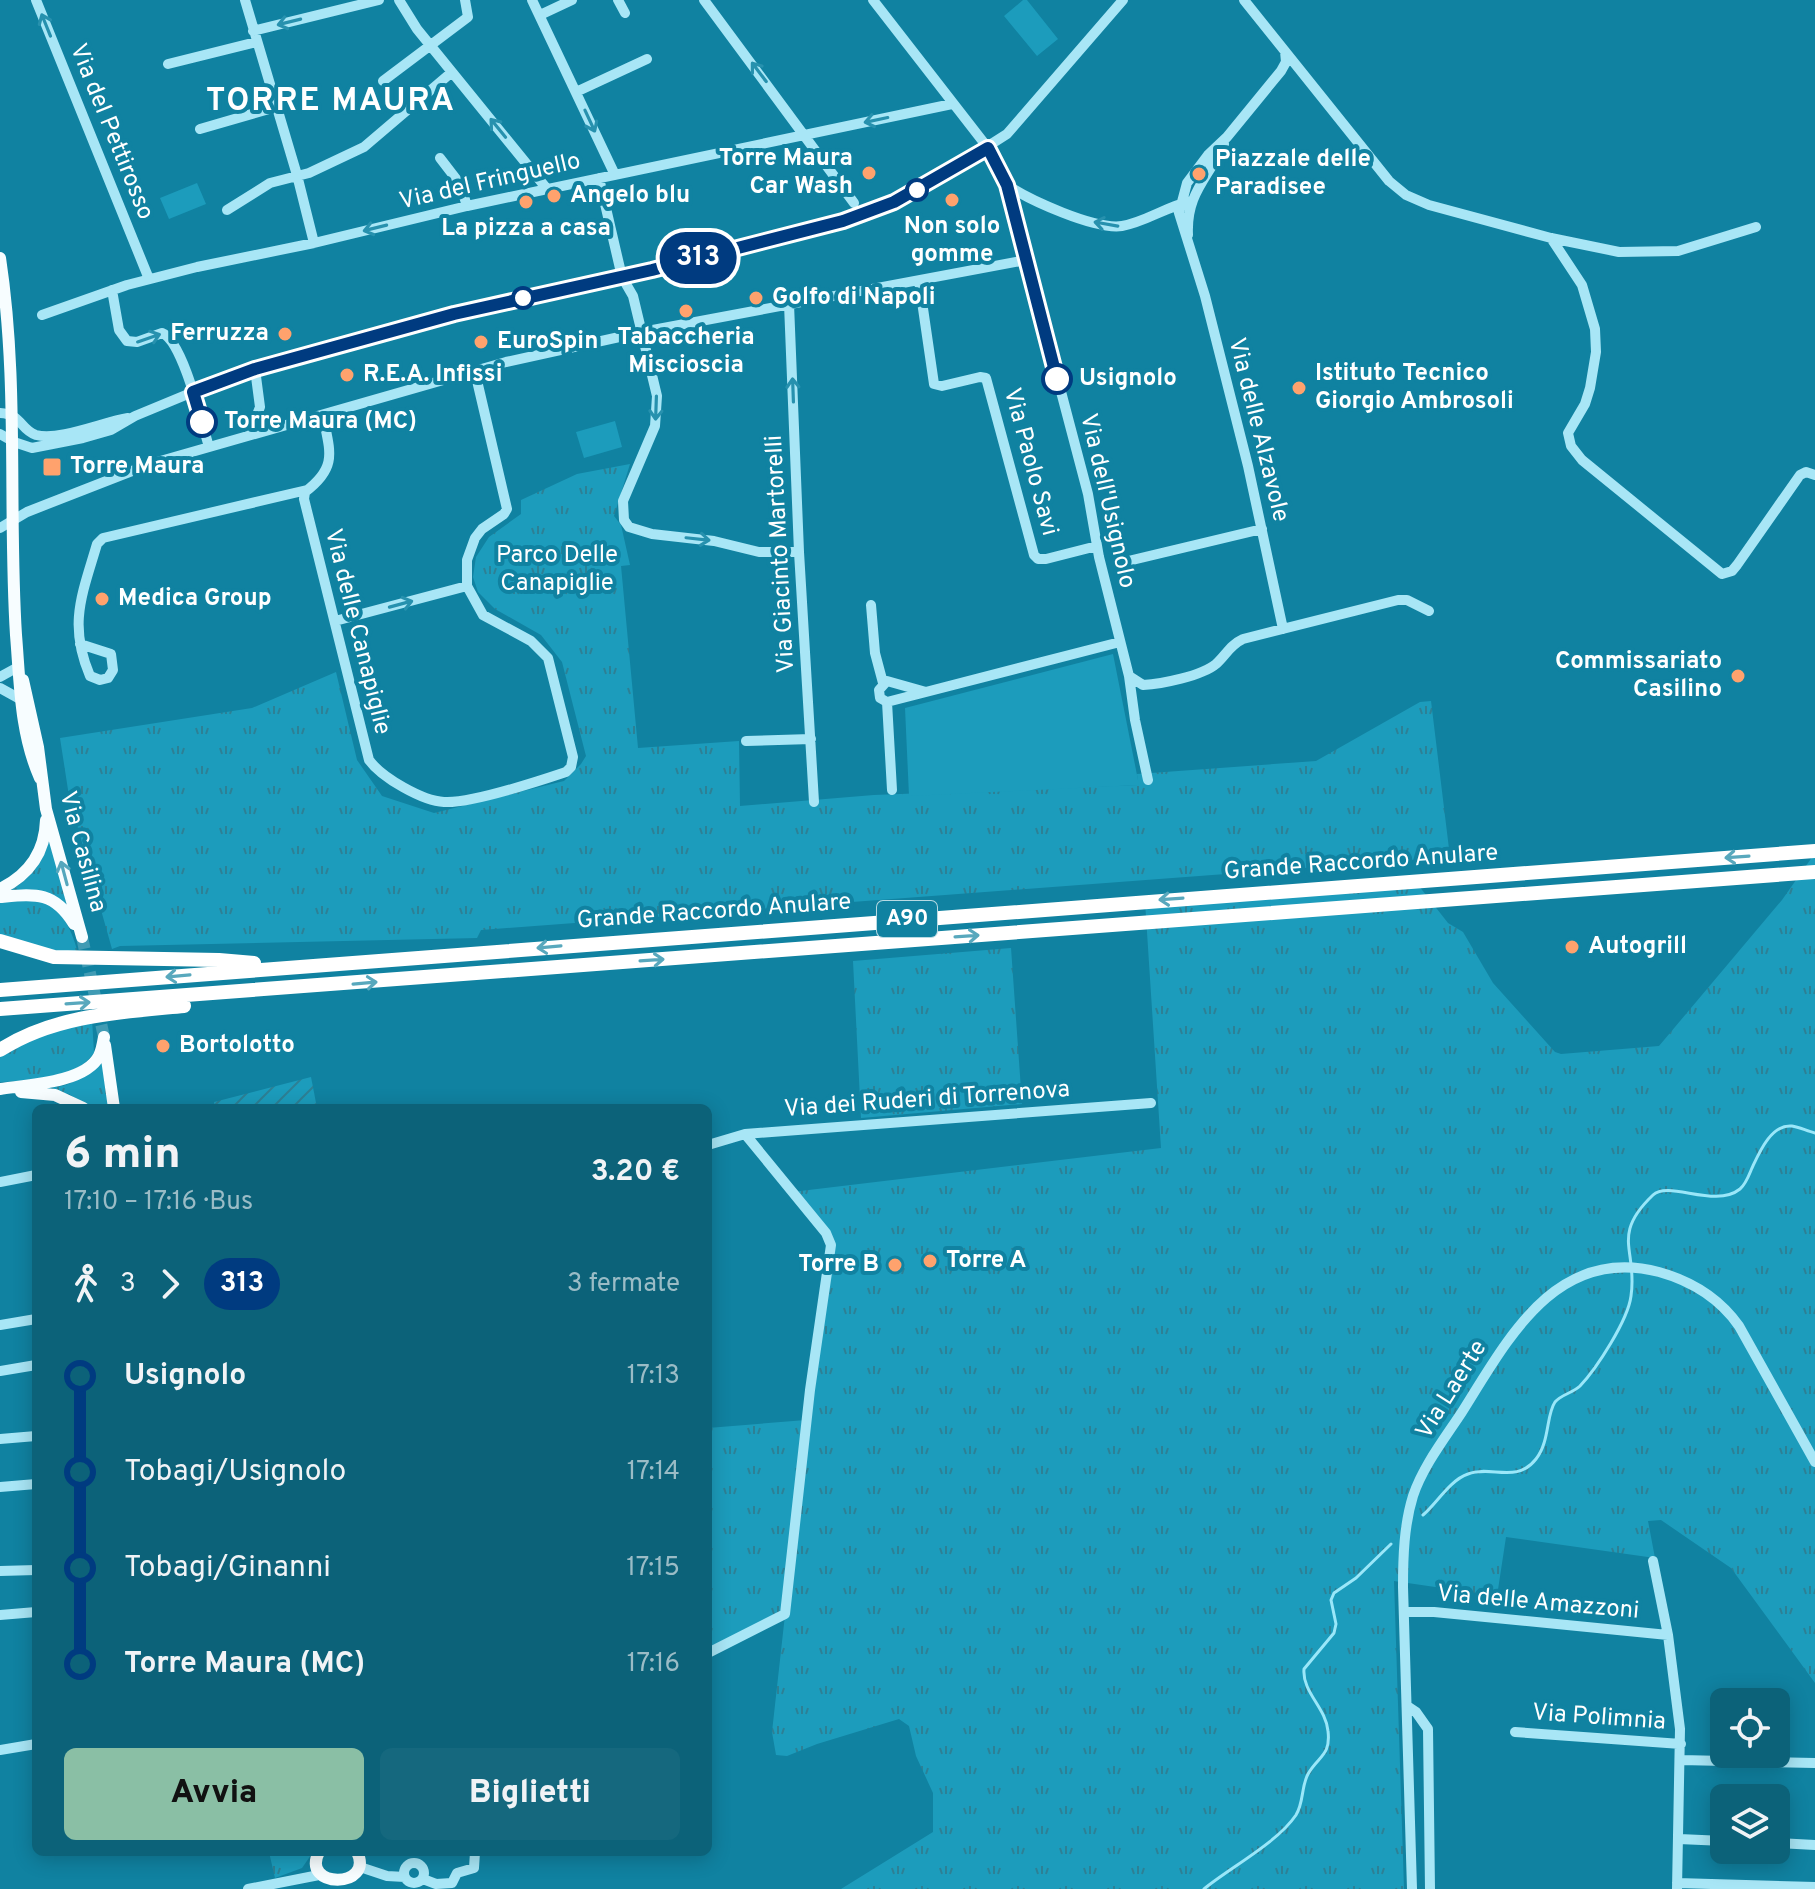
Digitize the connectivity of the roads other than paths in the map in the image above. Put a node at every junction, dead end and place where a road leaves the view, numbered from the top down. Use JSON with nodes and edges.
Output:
{"nodes":[{"id":1,"x":36,"y":0,"type":"edge"},
{"id":2,"x":245,"y":0,"type":"edge"},
{"id":3,"x":379,"y":0,"type":"edge"},
{"id":4,"x":399,"y":0,"type":"edge"},
{"id":5,"x":465,"y":0,"type":"edge"},
{"id":6,"x":532,"y":0,"type":"edge"},
{"id":7,"x":572,"y":0,"type":"edge"},
{"id":8,"x":618,"y":0,"type":"edge"},
{"id":9,"x":704,"y":0,"type":"edge"},
{"id":10,"x":873,"y":0,"type":"edge"},
{"id":11,"x":1123,"y":0,"type":"edge"},
{"id":12,"x":1244,"y":0,"type":"edge"},
{"id":13,"x":625,"y":13,"type":"dead end"},
{"id":14,"x":540,"y":15,"type":"junction"},
{"id":15,"x":255,"y":36,"type":"junction"},
{"id":16,"x":430,"y":44,"type":"junction"},
{"id":17,"x":1285,"y":51,"type":"junction"},
{"id":18,"x":647,"y":59,"type":"dead end"},
{"id":19,"x":168,"y":64,"type":"dead end"},
{"id":20,"x":452,"y":72,"type":"junction"},
{"id":21,"x":383,"y":81,"type":"dead end"},
{"id":22,"x":576,"y":92,"type":"junction"},
{"id":23,"x":952,"y":104,"type":"junction"},
{"id":24,"x":276,"y":107,"type":"junction"},
{"id":25,"x":200,"y":129,"type":"dead end"},
{"id":26,"x":805,"y":135,"type":"junction"},
{"id":27,"x":1227,"y":137,"type":"junction"},
{"id":28,"x":988,"y":148,"type":"junction"},
{"id":29,"x":440,"y":158,"type":"dead end"},
{"id":30,"x":297,"y":175,"type":"junction"},
{"id":31,"x":615,"y":175,"type":"junction"},
{"id":32,"x":599,"y":178,"type":"junction"},
{"id":33,"x":1007,"y":185,"type":"junction"},
{"id":34,"x":547,"y":189,"type":"junction"},
{"id":35,"x":1192,"y":201,"type":"junction"},
{"id":36,"x":854,"y":203,"type":"dead end"},
{"id":37,"x":1180,"y":204,"type":"junction"},
{"id":38,"x":467,"y":206,"type":"junction"},
{"id":39,"x":227,"y":210,"type":"dead end"},
{"id":40,"x":1756,"y":227,"type":"dead end"},
{"id":41,"x":1551,"y":238,"type":"junction"},
{"id":42,"x":1189,"y":241,"type":"junction"},
{"id":43,"x":314,"y":243,"type":"junction"},
{"id":44,"x":0,"y":258,"type":"edge"},
{"id":45,"x":1026,"y":260,"type":"junction"},
{"id":46,"x":622,"y":277,"type":"junction"},
{"id":47,"x":149,"y":279,"type":"junction"},
{"id":48,"x":919,"y":281,"type":"junction"},
{"id":49,"x":112,"y":290,"type":"junction"},
{"id":50,"x":789,"y":304,"type":"junction"},
{"id":51,"x":42,"y":315,"type":"dead end"},
{"id":52,"x":642,"y":332,"type":"junction"},
{"id":53,"x":255,"y":369,"type":"junction"},
{"id":54,"x":475,"y":372,"type":"junction"},
{"id":55,"x":193,"y":392,"type":"junction"},
{"id":56,"x":6,"y":414,"type":"edge"},
{"id":57,"x":135,"y":416,"type":"junction"},
{"id":58,"x":323,"y":416,"type":"junction"},
{"id":59,"x":0,"y":434,"type":"edge"},
{"id":60,"x":249,"y":435,"type":"junction"},
{"id":61,"x":14,"y":442,"type":"junction"},
{"id":62,"x":209,"y":447,"type":"junction"},
{"id":63,"x":1815,"y":475,"type":"edge"},
{"id":64,"x":307,"y":490,"type":"junction"},
{"id":65,"x":13,"y":521,"type":"junction"},
{"id":66,"x":0,"y":528,"type":"edge"},
{"id":67,"x":1262,"y":529,"type":"junction"},
{"id":68,"x":1097,"y":546,"type":"junction"},
{"id":69,"x":799,"y":552,"type":"junction"},
{"id":70,"x":1124,"y":562,"type":"dead end"},
{"id":71,"x":467,"y":586,"type":"junction"},
{"id":72,"x":871,"y":605,"type":"dead end"},
{"id":73,"x":1429,"y":611,"type":"dead end"},
{"id":74,"x":335,"y":621,"type":"junction"},
{"id":75,"x":1283,"y":629,"type":"junction"},
{"id":76,"x":1120,"y":642,"type":"junction"},
{"id":77,"x":80,"y":644,"type":"dead end"},
{"id":78,"x":18,"y":667,"type":"junction"},
{"id":79,"x":1129,"y":676,"type":"junction"},
{"id":80,"x":0,"y":677,"type":"edge"},
{"id":81,"x":883,"y":683,"type":"junction"},
{"id":82,"x":0,"y":688,"type":"edge"},
{"id":83,"x":926,"y":692,"type":"junction"},
{"id":84,"x":20,"y":699,"type":"junction"},
{"id":85,"x":887,"y":702,"type":"junction"},
{"id":86,"x":811,"y":739,"type":"junction"},
{"id":87,"x":746,"y":741,"type":"dead end"},
{"id":88,"x":40,"y":778,"type":"junction"},
{"id":89,"x":1148,"y":780,"type":"dead end"},
{"id":90,"x":892,"y":790,"type":"dead end"},
{"id":91,"x":814,"y":802,"type":"dead end"},
{"id":92,"x":46,"y":809,"type":"junction"},
{"id":93,"x":1815,"y":851,"type":"edge"},
{"id":94,"x":1815,"y":872,"type":"edge"},
{"id":95,"x":0,"y":889,"type":"edge"},
{"id":96,"x":0,"y":897,"type":"edge"},
{"id":97,"x":0,"y":941,"type":"edge"},
{"id":98,"x":290,"y":967,"type":"junction"},
{"id":99,"x":329,"y":986,"type":"junction"},
{"id":100,"x":0,"y":990,"type":"edge"},
{"id":101,"x":0,"y":1009,"type":"edge"},
{"id":102,"x":0,"y":1050,"type":"edge"},
{"id":103,"x":0,"y":1089,"type":"edge"},
{"id":104,"x":1151,"y":1103,"type":"dead end"},
{"id":105,"x":75,"y":1104,"type":"edge"},
{"id":106,"x":113,"y":1104,"type":"edge"},
{"id":107,"x":745,"y":1134,"type":"junction"},
{"id":108,"x":712,"y":1144,"type":"edge"},
{"id":109,"x":32,"y":1176,"type":"edge"},
{"id":110,"x":0,"y":1182,"type":"edge"},
{"id":111,"x":32,"y":1320,"type":"edge"},
{"id":112,"x":0,"y":1325,"type":"edge"},
{"id":113,"x":32,"y":1366,"type":"edge"},
{"id":114,"x":0,"y":1371,"type":"edge"},
{"id":115,"x":32,"y":1436,"type":"edge"},
{"id":116,"x":0,"y":1439,"type":"edge"},
{"id":117,"x":1815,"y":1462,"type":"edge"},
{"id":118,"x":32,"y":1484,"type":"edge"},
{"id":119,"x":0,"y":1487,"type":"edge"},
{"id":120,"x":1653,"y":1561,"type":"dead end"},
{"id":121,"x":32,"y":1570,"type":"edge"},
{"id":122,"x":0,"y":1571,"type":"edge"},
{"id":123,"x":32,"y":1612,"type":"edge"},
{"id":124,"x":1404,"y":1612,"type":"junction"},
{"id":125,"x":0,"y":1615,"type":"edge"},
{"id":126,"x":1668,"y":1635,"type":"junction"},
{"id":127,"x":712,"y":1651,"type":"edge"},
{"id":128,"x":1407,"y":1706,"type":"junction"},
{"id":129,"x":1515,"y":1732,"type":"dead end"},
{"id":130,"x":1681,"y":1744,"type":"junction"},
{"id":131,"x":32,"y":1745,"type":"edge"},
{"id":132,"x":0,"y":1750,"type":"edge"},
{"id":133,"x":1681,"y":1760,"type":"junction"},
{"id":134,"x":1815,"y":1763,"type":"edge"},
{"id":135,"x":1679,"y":1839,"type":"junction"},
{"id":136,"x":1710,"y":1840,"type":"edge"},
{"id":137,"x":1790,"y":1844,"type":"edge"},
{"id":138,"x":1815,"y":1845,"type":"edge"},
{"id":139,"x":318,"y":1856,"type":"edge"},
{"id":140,"x":358,"y":1856,"type":"edge"},
{"id":141,"x":475,"y":1856,"type":"edge"},
{"id":142,"x":360,"y":1867,"type":"junction"},
{"id":143,"x":319,"y":1875,"type":"junction"},
{"id":144,"x":405,"y":1877,"type":"junction"},
{"id":145,"x":423,"y":1879,"type":"junction"},
{"id":146,"x":1677,"y":1886,"type":"edge"},
{"id":147,"x":341,"y":1887,"type":"edge"},
{"id":148,"x":1815,"y":1887,"type":"edge"},
{"id":149,"x":248,"y":1889,"type":"edge"},
{"id":150,"x":1412,"y":1889,"type":"edge"},
{"id":151,"x":1430,"y":1889,"type":"edge"}],
"edges":[{"from":47,"to":1,"type":"street","name":"Via del Pettirosso","one_way":true},
{"from":2,"to":15,"type":"street"},
{"from":3,"to":15,"type":"street","one_way":true},
{"from":4,"to":16,"type":"street"},
{"from":5,"to":16,"type":"street"},
{"from":6,"to":14,"type":"street"},
{"from":7,"to":14,"type":"street"},
{"from":8,"to":13,"type":"street"},
{"from":26,"to":9,"type":"street","one_way":true},
{"from":10,"to":23,"type":"street","name":"Via dell'Usignolo"},
{"from":11,"to":28,"type":"street"},
{"from":12,"to":17,"type":"street"},
{"from":14,"to":22,"type":"street"},
{"from":15,"to":19,"type":"street"},
{"from":15,"to":24,"type":"street"},
{"from":16,"to":20,"type":"street"},
{"from":16,"to":21,"type":"street"},
{"from":17,"to":27,"type":"street"},
{"from":17,"to":41,"type":"street"},
{"from":18,"to":22,"type":"street"},
{"from":20,"to":30,"type":"street"},
{"from":34,"to":20,"type":"street","one_way":true},
{"from":22,"to":31,"type":"street","one_way":true},
{"from":23,"to":26,"type":"street","name":"Via del Fringuello","one_way":true},
{"from":23,"to":28,"type":"street","name":"Via dell'Usignolo"},
{"from":24,"to":25,"type":"street"},
{"from":24,"to":30,"type":"street"},
{"from":26,"to":31,"type":"street","name":"Via del Fringuello"},
{"from":26,"to":36,"type":"street"},
{"from":27,"to":35,"type":"street"},
{"from":27,"to":37,"type":"street"},
{"from":28,"to":33,"type":"street","name":"Via dell'Usignolo"},
{"from":28,"to":46,"type":"street"},
{"from":29,"to":38,"type":"street"},
{"from":30,"to":39,"type":"street"},
{"from":30,"to":43,"type":"street"},
{"from":31,"to":32,"type":"street","name":"Via del Fringuello"},
{"from":32,"to":34,"type":"street","name":"Via del Fringuello"},
{"from":32,"to":46,"type":"street"},
{"from":37,"to":33,"type":"street","one_way":true},
{"from":33,"to":45,"type":"street","name":"Via dell'Usignolo"},
{"from":34,"to":38,"type":"street","name":"Via del Fringuello"},
{"from":35,"to":37,"type":"street"},
{"from":35,"to":42,"type":"street"},
{"from":37,"to":42,"type":"street"},
{"from":38,"to":43,"type":"street","name":"Via del Fringuello","one_way":true},
{"from":40,"to":41,"type":"street"},
{"from":41,"to":63,"type":"street"},
{"from":42,"to":67,"type":"street","name":"Via delle Alzavole"},
{"from":43,"to":47,"type":"street","name":"Via del Fringuello"},
{"from":44,"to":56,"type":"main road","name":"Via Casilina"},
{"from":45,"to":48,"type":"street"},
{"from":45,"to":68,"type":"street","name":"Via dell'Usignolo"},
{"from":46,"to":52,"type":"street"},
{"from":46,"to":53,"type":"street"},
{"from":47,"to":49,"type":"street","name":"Via del Fringuello"},
{"from":48,"to":50,"type":"street"},
{"from":48,"to":68,"type":"street","name":"Via Paolo Savi"},
{"from":49,"to":51,"type":"street","name":"Via del Fringuello"},
{"from":49,"to":55,"type":"street","one_way":true},
{"from":50,"to":52,"type":"street"},
{"from":69,"to":50,"type":"street","name":"Via Giacinto Martorelli","one_way":true},
{"from":52,"to":54,"type":"street"},
{"from":52,"to":69,"type":"street","one_way":true},
{"from":53,"to":55,"type":"street"},
{"from":53,"to":60,"type":"street"},
{"from":54,"to":58,"type":"street"},
{"from":54,"to":71,"type":"street"},
{"from":55,"to":57,"type":"street"},
{"from":55,"to":62,"type":"street"},
{"from":56,"to":57,"type":"street"},
{"from":56,"to":61,"type":"main road","name":"Via Casilina"},
{"from":57,"to":61,"type":"street"},
{"from":58,"to":60,"type":"street"},
{"from":58,"to":64,"type":"street"},
{"from":59,"to":61,"type":"street"},
{"from":60,"to":62,"type":"street"},
{"from":61,"to":65,"type":"main road","name":"Via Casilina"},
{"from":62,"to":65,"type":"street"},
{"from":64,"to":74,"type":"street","name":"Via delle Canapiglie"},
{"from":64,"to":77,"type":"street"},
{"from":65,"to":66,"type":"street"},
{"from":65,"to":78,"type":"main road","name":"Via Casilina"},
{"from":67,"to":70,"type":"street"},
{"from":67,"to":75,"type":"street","name":"Via delle Alzavole"},
{"from":68,"to":76,"type":"street","name":"Via dell'Usignolo"},
{"from":69,"to":86,"type":"street","name":"Via Giacinto Martorelli"},
{"from":74,"to":71,"type":"street","one_way":true},
{"from":71,"to":74,"type":"street","name":"Via delle Canapiglie"},
{"from":72,"to":81,"type":"street"},
{"from":73,"to":75,"type":"street"},
{"from":75,"to":79,"type":"street"},
{"from":76,"to":79,"type":"street","name":"Via dell'Usignolo"},
{"from":76,"to":83,"type":"street"},
{"from":78,"to":80,"type":"street"},
{"from":78,"to":84,"type":"main road","name":"Via Casilina"},
{"from":78,"to":88,"type":"main road","name":"Via Casilina"},
{"from":79,"to":89,"type":"street","name":"Via dell'Usignolo"},
{"from":81,"to":83,"type":"street"},
{"from":81,"to":85,"type":"street"},
{"from":82,"to":84,"type":"street"},
{"from":83,"to":85,"type":"street"},
{"from":84,"to":88,"type":"main road","name":"Via Casilina"},
{"from":85,"to":90,"type":"street"},
{"from":86,"to":87,"type":"street"},
{"from":86,"to":91,"type":"street","name":"Via Giacinto Martorelli"},
{"from":88,"to":92,"type":"main road","name":"Via Casilina"},
{"from":92,"to":95,"type":"main road"},
{"from":96,"to":92,"type":"main road","name":"Via Casilina","one_way":true},
{"from":93,"to":98,"type":"highway","name":"Grande Raccordo Anulare","number":"A90","one_way":true},
{"from":99,"to":94,"type":"highway","name":"Grande Raccordo Anulare","number":"A90","one_way":true},
{"from":97,"to":98,"type":"highway"},
{"from":98,"to":100,"type":"highway","name":"Grande Raccordo Anulare","number":"A90","one_way":true},
{"from":101,"to":99,"type":"highway","name":"Grande Raccordo Anulare","number":"A90","one_way":true},
{"from":99,"to":102,"type":"highway"},
{"from":103,"to":105,"type":"main road"},
{"from":103,"to":106,"type":"main road"},
{"from":104,"to":107,"type":"street","name":"Via dei Ruderi di Torrenova"},
{"from":107,"to":108,"type":"street","name":"Via dei Ruderi di Torrenova"},
{"from":107,"to":127,"type":"street"},
{"from":109,"to":110,"type":"street"},
{"from":111,"to":112,"type":"street"},
{"from":113,"to":114,"type":"street"},
{"from":115,"to":116,"type":"street"},
{"from":117,"to":124,"type":"street","name":"Via Laerte"},
{"from":118,"to":119,"type":"street"},
{"from":120,"to":126,"type":"street"},
{"from":121,"to":122,"type":"street"},
{"from":123,"to":125,"type":"street"},
{"from":124,"to":126,"type":"street","name":"Via delle Amazzoni"},
{"from":124,"to":128,"type":"street","name":"Via Laerte"},
{"from":126,"to":130,"type":"street"},
{"from":128,"to":150,"type":"street","name":"Via Laerte"},
{"from":128,"to":151,"type":"street"},
{"from":129,"to":130,"type":"street","name":"Via Polimnia"},
{"from":130,"to":133,"type":"street"},
{"from":131,"to":132,"type":"street"},
{"from":133,"to":134,"type":"street"},
{"from":133,"to":135,"type":"street"},
{"from":135,"to":136,"type":"street"},
{"from":135,"to":146,"type":"street"},
{"from":137,"to":138,"type":"street"},
{"from":139,"to":143,"type":"main road"},
{"from":140,"to":142,"type":"main road"},
{"from":141,"to":145,"type":"street"},
{"from":142,"to":144,"type":"street"},
{"from":142,"to":147,"type":"main road"},
{"from":143,"to":147,"type":"main road"},
{"from":143,"to":149,"type":"street"},
{"from":144,"to":145,"type":"street"},
{"from":144,"to":145,"type":"street"},
{"from":146,"to":148,"type":"street"}]}
